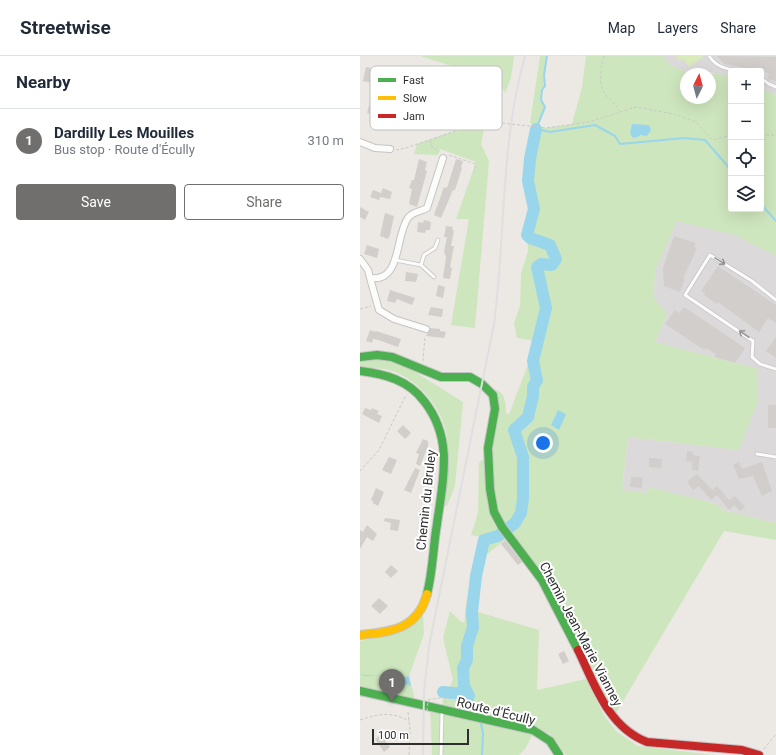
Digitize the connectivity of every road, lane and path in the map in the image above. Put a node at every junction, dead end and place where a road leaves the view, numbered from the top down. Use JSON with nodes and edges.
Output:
{"nodes":[{"id":1,"x":604,"y":56,"type":"edge"},
{"id":2,"x":709,"y":56,"type":"edge"},
{"id":3,"x":729,"y":68,"type":"edge"},
{"id":4,"x":764,"y":81,"type":"edge"},
{"id":5,"x":776,"y":87,"type":"edge"},
{"id":6,"x":619,"y":112,"type":"junction"},
{"id":7,"x":502,"y":123,"type":"edge"},
{"id":8,"x":463,"y":130,"type":"edge"},
{"id":9,"x":764,"y":134,"type":"edge"},
{"id":10,"x":728,"y":136,"type":"edge"},
{"id":11,"x":776,"y":136,"type":"edge"},
{"id":12,"x":430,"y":139,"type":"junction"},
{"id":13,"x":360,"y":142,"type":"edge"},
{"id":14,"x":390,"y":149,"type":"joint"},
{"id":15,"x":443,"y":158,"type":"dead end"},
{"id":16,"x":474,"y":172,"type":"dead end"},
{"id":17,"x":438,"y":240,"type":"dead end"},
{"id":18,"x":360,"y":259,"type":"edge"},
{"id":19,"x":395,"y":260,"type":"junction"},
{"id":20,"x":421,"y":264,"type":"junction"},
{"id":21,"x":434,"y":277,"type":"dead end"},
{"id":22,"x":370,"y":278,"type":"junction"},
{"id":23,"x":776,"y":300,"type":"edge"},
{"id":24,"x":377,"y":305,"type":"junction"},
{"id":25,"x":360,"y":308,"type":"edge"},
{"id":26,"x":426,"y":330,"type":"joint"},
{"id":27,"x":360,"y":357,"type":"edge"},
{"id":28,"x":776,"y":368,"type":"edge"},
{"id":29,"x":423,"y":370,"type":"junction"},
{"id":30,"x":360,"y":371,"type":"edge"},
{"id":31,"x":410,"y":387,"type":"junction"},
{"id":32,"x":757,"y":454,"type":"dead end"},
{"id":33,"x":776,"y":457,"type":"edge"},
{"id":34,"x":360,"y":471,"type":"edge"},
{"id":35,"x":360,"y":635,"type":"edge"},
{"id":36,"x":360,"y":691,"type":"edge"},
{"id":37,"x":428,"y":699,"type":"dead end"},
{"id":38,"x":428,"y":702,"type":"dead end"},
{"id":39,"x":407,"y":703,"type":"junction"},
{"id":40,"x":444,"y":707,"type":"junction"},
{"id":41,"x":428,"y":711,"type":"dead end"},
{"id":42,"x":360,"y":720,"type":"edge"},
{"id":43,"x":409,"y":721,"type":"junction"},
{"id":44,"x":776,"y":734,"type":"edge"},
{"id":45,"x":409,"y":755,"type":"edge"},
{"id":46,"x":441,"y":755,"type":"edge"},
{"id":47,"x":559,"y":755,"type":"edge"},
{"id":48,"x":760,"y":755,"type":"edge"}],
"edges":[{"from":1,"to":6,"type":"path"},
{"from":2,"to":3,"type":"lane"},
{"from":4,"to":5,"type":"lane"},
{"from":6,"to":7,"type":"path"},
{"from":6,"to":10,"type":"path"},
{"from":8,"to":12,"type":"path"},
{"from":9,"to":11,"type":"path"},
{"from":12,"to":14,"type":"path"},
{"from":12,"to":16,"type":"path"},
{"from":13,"to":14,"type":"street"},
{"from":15,"to":19,"type":"street"},
{"from":17,"to":20,"type":"lane"},
{"from":18,"to":22,"type":"street"},
{"from":19,"to":20,"type":"lane"},
{"from":19,"to":22,"type":"street"},
{"from":20,"to":21,"type":"lane"},
{"from":22,"to":24,"type":"street"},
{"from":28,"to":23,"type":"lane","one_way":true},
{"from":24,"to":25,"type":"path"},
{"from":24,"to":26,"type":"street"},
{"from":26,"to":29,"type":"path"},
{"from":27,"to":29,"type":"street","name":"Chemin Jean-Marie Vianney"},
{"from":29,"to":48,"type":"street","name":"Chemin Jean-Marie Vianney"},
{"from":30,"to":31,"type":"street","name":"Chemin du Bruley"},
{"from":31,"to":34,"type":"path"},
{"from":31,"to":35,"type":"street","name":"Chemin du Bruley"},
{"from":32,"to":33,"type":"lane"},
{"from":36,"to":39,"type":"street"},
{"from":37,"to":40,"type":"path"},
{"from":38,"to":41,"type":"path","bridge":true},
{"from":39,"to":40,"type":"street","name":"Route d'Écully"},
{"from":39,"to":43,"type":"path"},
{"from":40,"to":46,"type":"lane"},
{"from":40,"to":47,"type":"street","name":"Route d'Écully"},
{"from":42,"to":43,"type":"path"},
{"from":43,"to":45,"type":"path"},
{"from":44,"to":48,"type":"path"}]}
